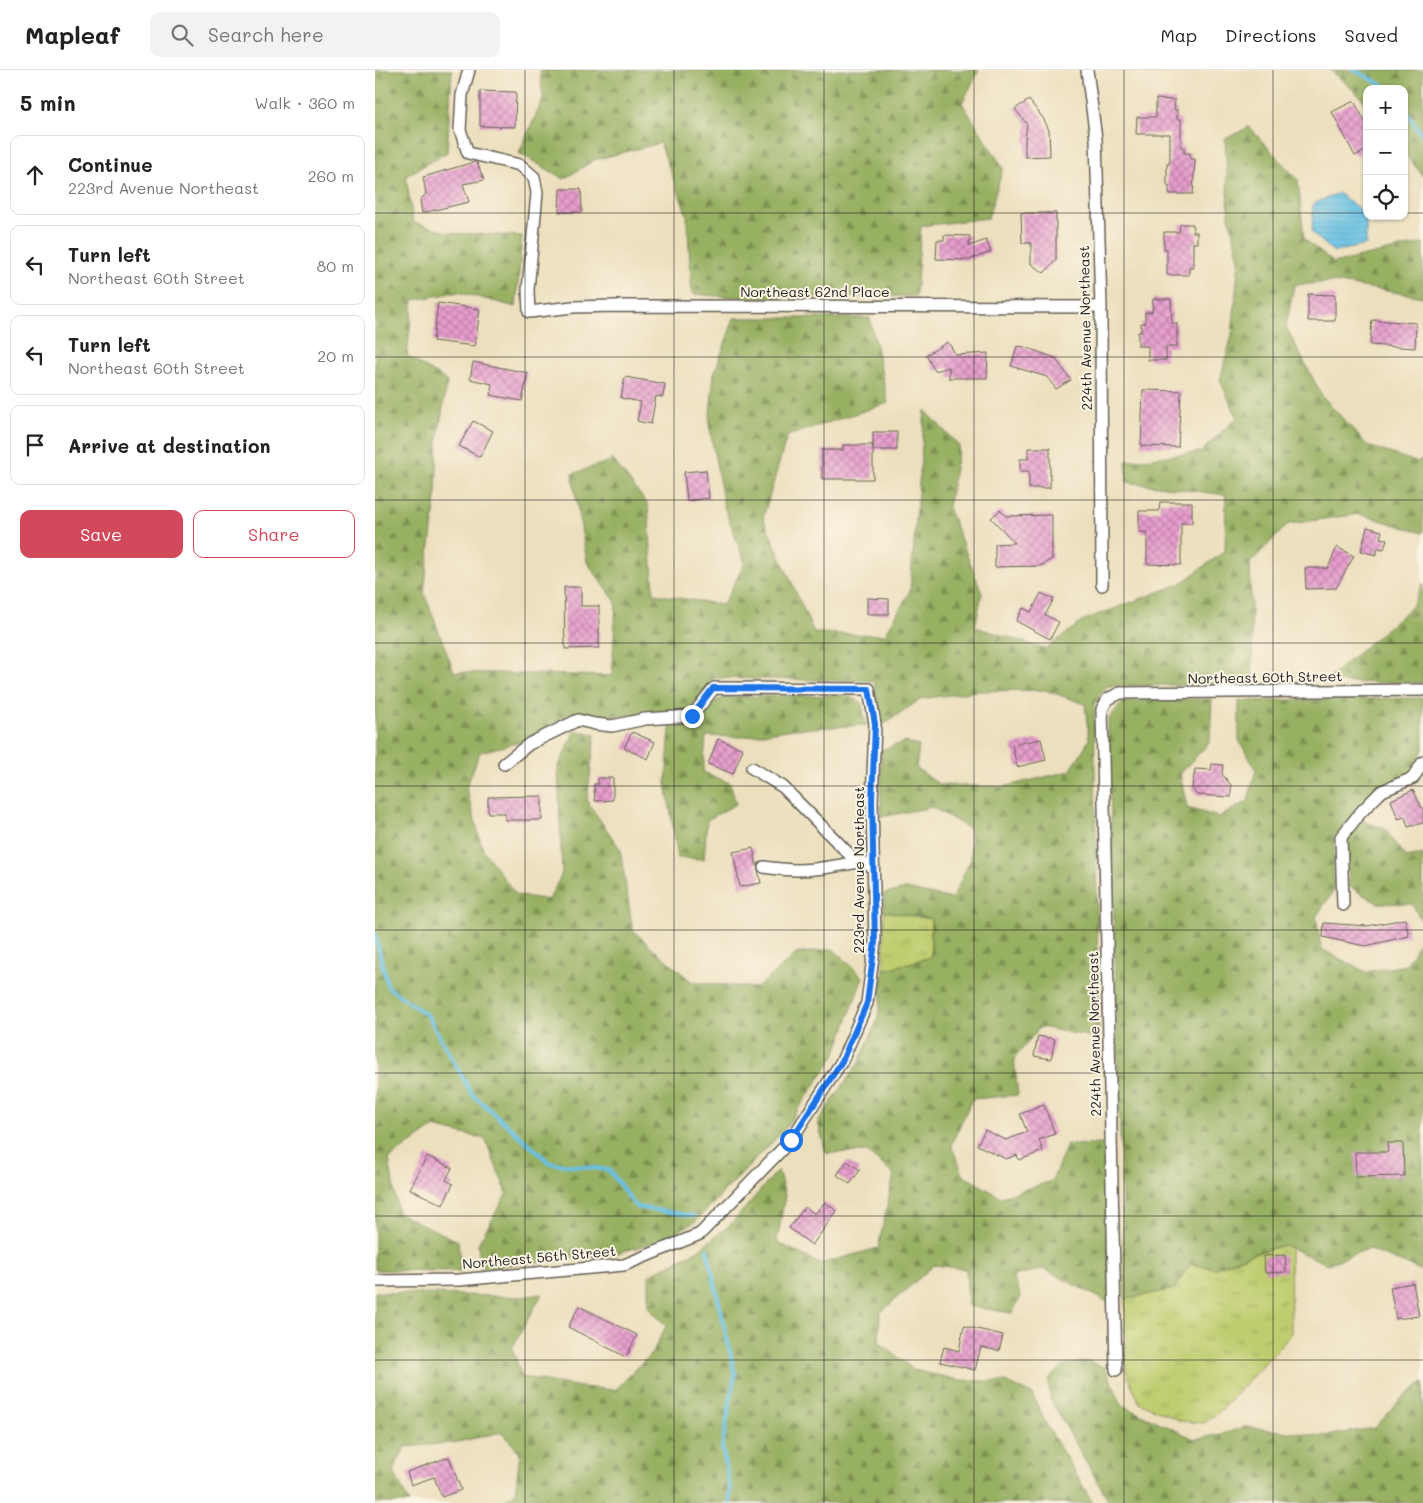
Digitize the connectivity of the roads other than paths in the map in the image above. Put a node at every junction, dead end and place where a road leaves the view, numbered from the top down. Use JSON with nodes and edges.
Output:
{"nodes":[{"id":1,"x":469,"y":70,"type":"edge"},
{"id":2,"x":1087,"y":70,"type":"edge"},
{"id":3,"x":1101,"y":307,"type":"junction"},
{"id":4,"x":1102,"y":585,"type":"dead end"},
{"id":5,"x":1423,"y":690,"type":"edge"},
{"id":6,"x":1108,"y":699,"type":"joint"},
{"id":7,"x":1423,"y":762,"type":"edge"},
{"id":8,"x":504,"y":764,"type":"dead end"},
{"id":9,"x":752,"y":768,"type":"dead end"},
{"id":10,"x":858,"y":862,"type":"junction"},
{"id":11,"x":764,"y":867,"type":"dead end"},
{"id":12,"x":873,"y":867,"type":"junction"},
{"id":13,"x":1343,"y":905,"type":"dead end"},
{"id":14,"x":700,"y":1234,"type":"joint"},
{"id":15,"x":375,"y":1280,"type":"edge"},
{"id":16,"x":1116,"y":1370,"type":"dead end"}],
"edges":[{"from":1,"to":3,"type":"street","name":"Northeast 62nd Place"},
{"from":2,"to":3,"type":"street","name":"224th Avenue Northeast"},
{"from":3,"to":4,"type":"street","name":"224th Avenue Northeast"},
{"from":5,"to":6,"type":"street","name":"Northeast 60th Street"},
{"from":6,"to":16,"type":"street","name":"224th Avenue Northeast"},
{"from":7,"to":13,"type":"street"},
{"from":8,"to":12,"type":"street","name":"223rd Avenue Northeast"},
{"from":9,"to":10,"type":"street"},
{"from":10,"to":11,"type":"street"},
{"from":10,"to":12,"type":"street"},
{"from":12,"to":14,"type":"street","name":"223rd Avenue Northeast"},
{"from":14,"to":15,"type":"street","name":"Northeast 56th Street"}]}
